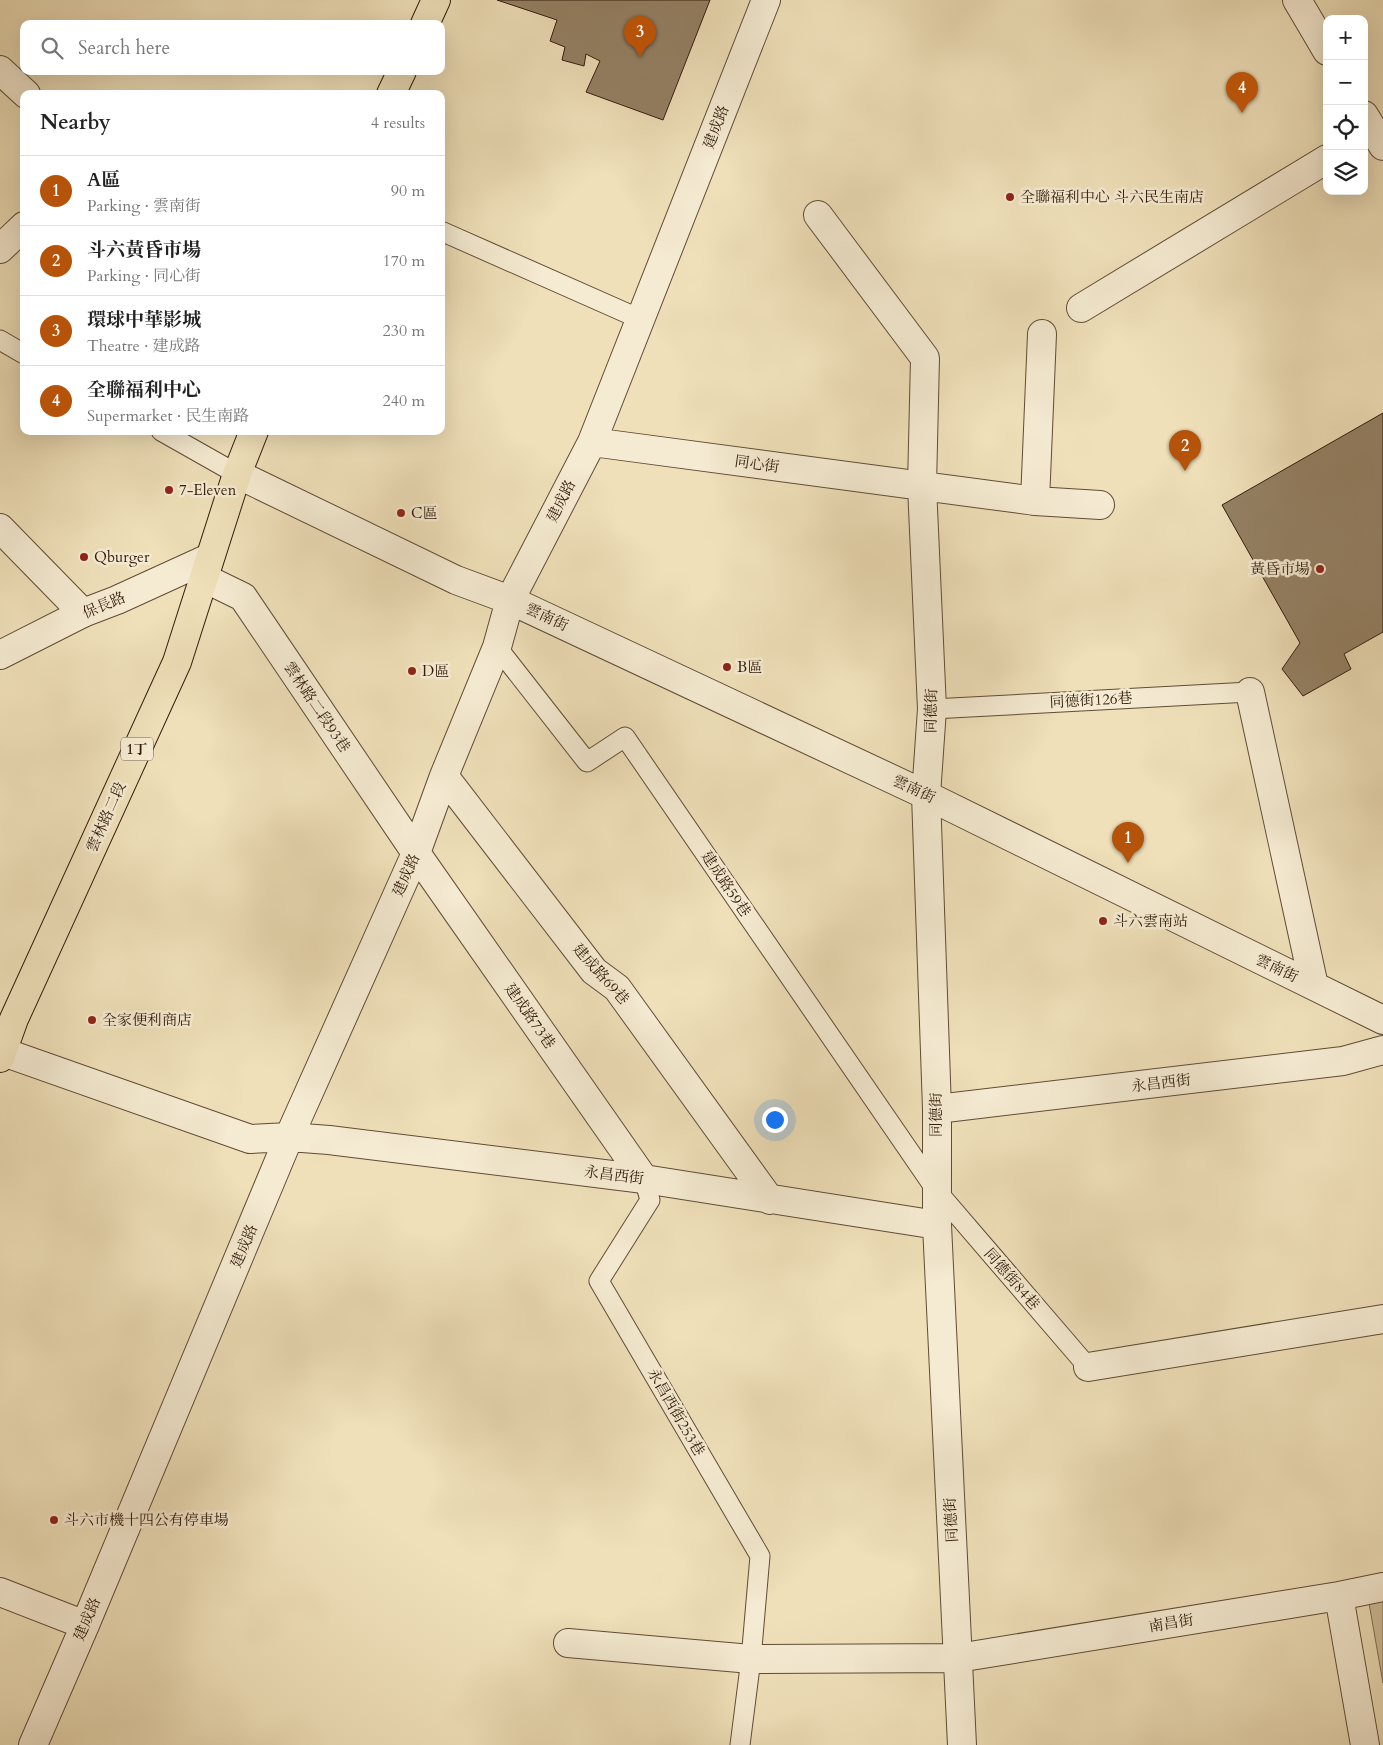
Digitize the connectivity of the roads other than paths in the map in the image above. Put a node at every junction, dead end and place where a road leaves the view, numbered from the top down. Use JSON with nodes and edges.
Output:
{"nodes":[{"id":1,"x":436,"y":0,"type":"edge"},
{"id":2,"x":766,"y":0,"type":"edge"},
{"id":3,"x":1297,"y":0,"type":"edge"},
{"id":4,"x":427,"y":20,"type":"edge"},
{"id":5,"x":1323,"y":44,"type":"edge"},
{"id":6,"x":0,"y":70,"type":"edge"},
{"id":7,"x":400,"y":75,"type":"edge"},
{"id":8,"x":22,"y":90,"type":"edge"},
{"id":9,"x":393,"y":90,"type":"edge"},
{"id":10,"x":1323,"y":160,"type":"edge"},
{"id":11,"x":818,"y":215,"type":"dead end"},
{"id":12,"x":20,"y":230,"type":"edge"},
{"id":13,"x":445,"y":233,"type":"edge"},
{"id":14,"x":0,"y":249,"type":"edge"},
{"id":15,"x":1082,"y":308,"type":"dead end"},
{"id":16,"x":640,"y":319,"type":"junction"},
{"id":17,"x":1042,"y":334,"type":"dead end"},
{"id":18,"x":0,"y":340,"type":"edge"},
{"id":19,"x":20,"y":352,"type":"edge"},
{"id":20,"x":168,"y":435,"type":"edge"},
{"id":21,"x":252,"y":435,"type":"edge"},
{"id":22,"x":592,"y":442,"type":"junction"},
{"id":23,"x":237,"y":474,"type":"junction"},
{"id":24,"x":922,"y":486,"type":"junction"},
{"id":25,"x":1035,"y":501,"type":"junction"},
{"id":26,"x":1100,"y":505,"type":"dead end"},
{"id":27,"x":0,"y":528,"type":"edge"},
{"id":28,"x":206,"y":568,"type":"junction"},
{"id":29,"x":510,"y":600,"type":"junction"},
{"id":30,"x":83,"y":613,"type":"junction"},
{"id":31,"x":497,"y":647,"type":"junction"},
{"id":32,"x":0,"y":655,"type":"edge"},
{"id":33,"x":1250,"y":692,"type":"joint"},
{"id":34,"x":932,"y":709,"type":"junction"},
{"id":35,"x":444,"y":776,"type":"junction"},
{"id":36,"x":926,"y":795,"type":"junction"},
{"id":37,"x":416,"y":853,"type":"junction"},
{"id":38,"x":1314,"y":986,"type":"junction"},
{"id":39,"x":1383,"y":1020,"type":"edge"},
{"id":40,"x":1383,"y":1050,"type":"edge"},
{"id":41,"x":1,"y":1055,"type":"edge"},
{"id":42,"x":937,"y":1109,"type":"junction"},
{"id":43,"x":289,"y":1137,"type":"junction"},
{"id":44,"x":644,"y":1179,"type":"junction"},
{"id":45,"x":936,"y":1190,"type":"junction"},
{"id":46,"x":770,"y":1200,"type":"junction"},
{"id":47,"x":936,"y":1225,"type":"junction"},
{"id":48,"x":1383,"y":1319,"type":"edge"},
{"id":49,"x":1088,"y":1368,"type":"joint"},
{"id":50,"x":1383,"y":1587,"type":"edge"},
{"id":51,"x":0,"y":1592,"type":"edge"},
{"id":52,"x":1339,"y":1596,"type":"junction"},
{"id":53,"x":85,"y":1625,"type":"junction"},
{"id":54,"x":568,"y":1643,"type":"dead end"},
{"id":55,"x":958,"y":1658,"type":"junction"},
{"id":56,"x":751,"y":1659,"type":"junction"},
{"id":57,"x":33,"y":1745,"type":"edge"},
{"id":58,"x":740,"y":1745,"type":"edge"},
{"id":59,"x":962,"y":1745,"type":"edge"},
{"id":60,"x":1365,"y":1745,"type":"edge"}],
"edges":[{"from":1,"to":4,"type":"main road"},
{"from":2,"to":16,"type":"street","name":"建成路"},
{"from":3,"to":5,"type":"street"},
{"from":6,"to":8,"type":"street"},
{"from":7,"to":9,"type":"main road"},
{"from":10,"to":15,"type":"street"},
{"from":11,"to":24,"type":"street"},
{"from":12,"to":14,"type":"street"},
{"from":13,"to":16,"type":"lane"},
{"from":16,"to":22,"type":"street","name":"建成路"},
{"from":17,"to":25,"type":"street"},
{"from":18,"to":19,"type":"lane"},
{"from":20,"to":23,"type":"lane"},
{"from":21,"to":23,"type":"main road","name":"雲林路二段","number":"1丁"},
{"from":22,"to":24,"type":"street","name":"同心街"},
{"from":22,"to":29,"type":"street","name":"建成路"},
{"from":23,"to":28,"type":"main road","name":"雲林路二段","number":"1丁"},
{"from":23,"to":29,"type":"street","name":"雲南街"},
{"from":24,"to":25,"type":"street","name":"同心街"},
{"from":24,"to":34,"type":"street","name":"同德街"},
{"from":25,"to":26,"type":"street","name":"同心街"},
{"from":27,"to":30,"type":"street"},
{"from":28,"to":30,"type":"street","name":"保長路"},
{"from":28,"to":37,"type":"street","name":"雲林路二段93巷"},
{"from":28,"to":41,"type":"main road","name":"雲林路二段","number":"1丁"},
{"from":29,"to":31,"type":"street","name":"建成路"},
{"from":29,"to":36,"type":"street","name":"雲南街"},
{"from":30,"to":32,"type":"street","name":"保長路"},
{"from":31,"to":35,"type":"street","name":"建成路"},
{"from":31,"to":45,"type":"lane","name":"建成路59巷"},
{"from":33,"to":34,"type":"lane","name":"同德街126巷"},
{"from":33,"to":38,"type":"street","name":"雲南街"},
{"from":34,"to":36,"type":"street","name":"同德街"},
{"from":35,"to":37,"type":"street","name":"建成路"},
{"from":35,"to":46,"type":"street","name":"建成路69巷"},
{"from":36,"to":38,"type":"street","name":"雲南街"},
{"from":36,"to":42,"type":"street","name":"同德街"},
{"from":37,"to":43,"type":"street","name":"建成路"},
{"from":37,"to":44,"type":"street","name":"建成路73巷"},
{"from":38,"to":39,"type":"street","name":"雲南街"},
{"from":40,"to":42,"type":"street","name":"永昌西街"},
{"from":41,"to":43,"type":"street","name":"永昌西街"},
{"from":42,"to":45,"type":"street","name":"同德街"},
{"from":43,"to":44,"type":"street","name":"永昌西街"},
{"from":43,"to":53,"type":"street","name":"建成路"},
{"from":44,"to":46,"type":"street","name":"永昌西街"},
{"from":44,"to":56,"type":"lane","name":"永昌西街253巷"},
{"from":45,"to":47,"type":"street","name":"同德街"},
{"from":45,"to":49,"type":"lane","name":"同德街84巷"},
{"from":46,"to":47,"type":"street","name":"永昌西街"},
{"from":47,"to":55,"type":"street","name":"同德街"},
{"from":48,"to":49,"type":"street"},
{"from":50,"to":52,"type":"street","name":"南昌街"},
{"from":51,"to":53,"type":"street"},
{"from":52,"to":55,"type":"street","name":"南昌街"},
{"from":52,"to":60,"type":"street"},
{"from":53,"to":57,"type":"street","name":"建成路"},
{"from":54,"to":56,"type":"street","name":"南昌街"},
{"from":55,"to":56,"type":"street","name":"南昌街"},
{"from":55,"to":59,"type":"street","name":"同德街"},
{"from":56,"to":58,"type":"lane"}]}
